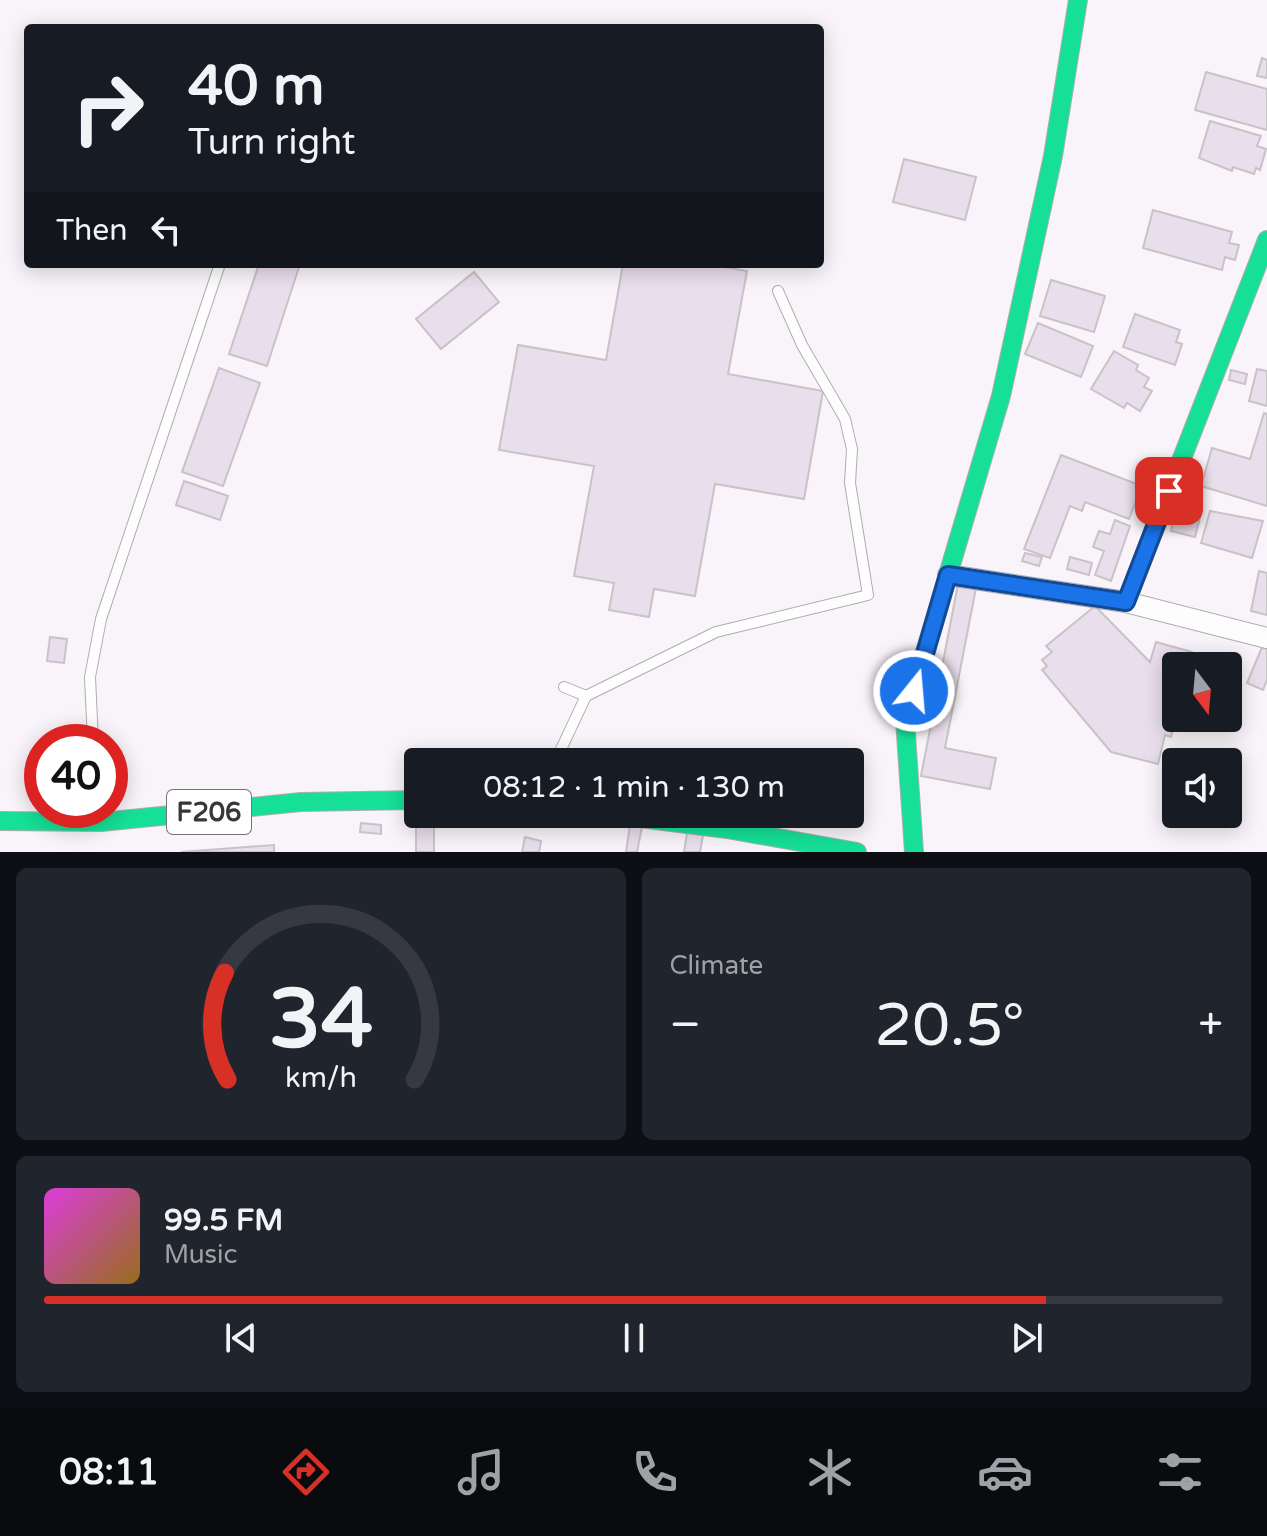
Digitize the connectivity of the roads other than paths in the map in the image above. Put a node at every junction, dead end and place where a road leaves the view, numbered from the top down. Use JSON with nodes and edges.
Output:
{"nodes":[{"id":1,"x":1078,"y":0,"type":"edge"},
{"id":2,"x":1267,"y":240,"type":"edge"},
{"id":3,"x":219,"y":268,"type":"edge"},
{"id":4,"x":778,"y":291,"type":"dead end"},
{"id":5,"x":948,"y":575,"type":"junction"},
{"id":6,"x":1126,"y":602,"type":"junction"},
{"id":7,"x":1267,"y":638,"type":"edge"},
{"id":8,"x":564,"y":687,"type":"dead end"},
{"id":9,"x":586,"y":696,"type":"junction"},
{"id":10,"x":92,"y":724,"type":"edge"},
{"id":11,"x":562,"y":748,"type":"edge"},
{"id":12,"x":404,"y":800,"type":"edge"},
{"id":13,"x":128,"y":814,"type":"edge"},
{"id":14,"x":24,"y":820,"type":"edge"},
{"id":15,"x":0,"y":821,"type":"edge"},
{"id":16,"x":719,"y":828,"type":"edge"},
{"id":17,"x":857,"y":852,"type":"edge"},
{"id":18,"x":914,"y":852,"type":"edge"}],
"edges":[{"from":1,"to":5,"type":"street"},
{"from":2,"to":6,"type":"street"},
{"from":3,"to":10,"type":"lane"},
{"from":4,"to":9,"type":"lane"},
{"from":5,"to":6,"type":"street"},
{"from":5,"to":18,"type":"street"},
{"from":6,"to":7,"type":"street"},
{"from":8,"to":9,"type":"lane"},
{"from":9,"to":11,"type":"lane"},
{"from":12,"to":13,"type":"street","number":"F206"},
{"from":14,"to":15,"type":"street","number":"F206"},
{"from":16,"to":17,"type":"street"}]}
